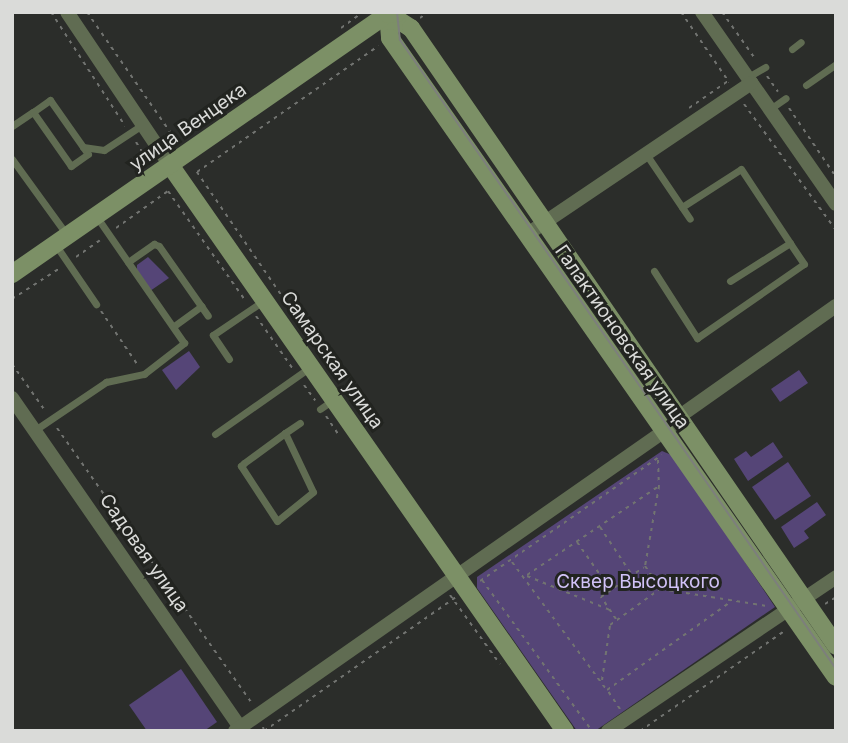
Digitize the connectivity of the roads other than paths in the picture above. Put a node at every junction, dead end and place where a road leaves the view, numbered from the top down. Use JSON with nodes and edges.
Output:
{"nodes":[{"id":1,"x":67,"y":12,"type":"edge"},
{"id":2,"x":707,"y":14,"type":"edge"},
{"id":3,"x":394,"y":15,"type":"edge"},
{"id":4,"x":801,"y":42,"type":"dead end"},
{"id":5,"x":792,"y":49,"type":"dead end"},
{"id":6,"x":836,"y":64,"type":"edge"},
{"id":7,"x":765,"y":67,"type":"dead end"},
{"id":8,"x":749,"y":80,"type":"junction"},
{"id":9,"x":806,"y":85,"type":"dead end"},
{"id":10,"x":786,"y":99,"type":"dead end"},
{"id":11,"x":769,"y":110,"type":"junction"},
{"id":12,"x":33,"y":112,"type":"junction"},
{"id":13,"x":142,"y":125,"type":"junction"},
{"id":14,"x":12,"y":126,"type":"edge"},
{"id":15,"x":83,"y":147,"type":"junction"},
{"id":16,"x":646,"y":153,"type":"junction"},
{"id":17,"x":12,"y":159,"type":"edge"},
{"id":18,"x":170,"y":165,"type":"junction"},
{"id":19,"x":830,"y":184,"type":"edge"},
{"id":20,"x":836,"y":204,"type":"edge"},
{"id":21,"x":682,"y":207,"type":"junction"},
{"id":22,"x":96,"y":216,"type":"junction"},
{"id":23,"x":690,"y":219,"type":"dead end"},
{"id":24,"x":544,"y":222,"type":"junction"},
{"id":25,"x":526,"y":235,"type":"junction"},
{"id":26,"x":61,"y":240,"type":"junction"},
{"id":27,"x":790,"y":243,"type":"junction"},
{"id":28,"x":128,"y":262,"type":"junction"},
{"id":29,"x":654,"y":271,"type":"dead end"},
{"id":30,"x":12,"y":274,"type":"edge"},
{"id":31,"x":730,"y":281,"type":"dead end"},
{"id":32,"x":96,"y":304,"type":"road end"},
{"id":33,"x":258,"y":304,"type":"junction"},
{"id":34,"x":202,"y":306,"type":"junction"},
{"id":35,"x":836,"y":306,"type":"edge"},
{"id":36,"x":208,"y":316,"type":"dead end"},
{"id":37,"x":174,"y":326,"type":"junction"},
{"id":38,"x":229,"y":359,"type":"dead end"},
{"id":39,"x":304,"y":372,"type":"junction"},
{"id":40,"x":12,"y":398,"type":"edge"},
{"id":41,"x":683,"y":415,"type":"junction"},
{"id":42,"x":300,"y":423,"type":"dead end"},
{"id":43,"x":35,"y":430,"type":"junction"},
{"id":44,"x":663,"y":432,"type":"junction"},
{"id":45,"x":285,"y":433,"type":"junction"},
{"id":46,"x":215,"y":434,"type":"dead end"},
{"id":47,"x":836,"y":577,"type":"edge"},
{"id":48,"x":449,"y":581,"type":"junction"},
{"id":49,"x":803,"y":599,"type":"junction"},
{"id":50,"x":788,"y":610,"type":"junction"},
{"id":51,"x":836,"y":646,"type":"edge"},
{"id":52,"x":836,"y":677,"type":"edge"},
{"id":53,"x":240,"y":730,"type":"edge"},
{"id":54,"x":565,"y":731,"type":"edge"},
{"id":55,"x":608,"y":731,"type":"edge"}],
"edges":[{"from":1,"to":13,"type":"street","name":"Самарская улица"},
{"from":2,"to":8,"type":"street"},
{"from":3,"to":18,"type":"main road","name":"улица Венцека"},
{"from":3,"to":24,"type":"main road","name":"Галактионовская улица"},
{"from":3,"to":25,"type":"main road","name":"Галактионовская улица"},
{"from":4,"to":5,"type":"lane"},
{"from":6,"to":9,"type":"lane"},
{"from":7,"to":8,"type":"lane"},
{"from":8,"to":11,"type":"street"},
{"from":8,"to":16,"type":"street"},
{"from":10,"to":11,"type":"lane"},
{"from":11,"to":19,"type":"street"},
{"from":12,"to":14,"type":"lane"},
{"from":12,"to":15,"type":"lane"},
{"from":12,"to":15,"type":"lane"},
{"from":13,"to":15,"type":"lane"},
{"from":13,"to":18,"type":"street","name":"Самарская улица"},
{"from":16,"to":21,"type":"lane"},
{"from":16,"to":24,"type":"street"},
{"from":17,"to":26,"type":"lane"},
{"from":18,"to":22,"type":"main road","name":"улица Венцека"},
{"from":18,"to":33,"type":"main road","name":"Самарская улица"},
{"from":19,"to":20,"type":"street"},
{"from":21,"to":23,"type":"lane"},
{"from":21,"to":27,"type":"lane"},
{"from":22,"to":26,"type":"main road","name":"улица Венцека"},
{"from":22,"to":28,"type":"lane"},
{"from":24,"to":25,"type":"street"},
{"from":24,"to":41,"type":"main road","name":"Галактионовская улица"},
{"from":25,"to":44,"type":"main road","name":"Галактионовская улица"},
{"from":26,"to":30,"type":"main road","name":"улица Венцека"},
{"from":26,"to":32,"type":"lane"},
{"from":27,"to":29,"type":"lane"},
{"from":27,"to":31,"type":"lane"},
{"from":28,"to":34,"type":"lane"},
{"from":28,"to":37,"type":"lane"},
{"from":33,"to":38,"type":"lane"},
{"from":33,"to":39,"type":"main road","name":"Самарская улица"},
{"from":34,"to":36,"type":"lane"},
{"from":34,"to":37,"type":"lane"},
{"from":35,"to":41,"type":"street"},
{"from":37,"to":43,"type":"lane"},
{"from":39,"to":46,"type":"lane"},
{"from":39,"to":48,"type":"main road","name":"Самарская улица"},
{"from":40,"to":43,"type":"street","name":"Садовая улица"},
{"from":41,"to":44,"type":"street"},
{"from":41,"to":49,"type":"main road","name":"Галактионовская улица"},
{"from":42,"to":45,"type":"lane"},
{"from":43,"to":53,"type":"street","name":"Садовая улица"},
{"from":44,"to":48,"type":"street"},
{"from":44,"to":50,"type":"main road","name":"Галактионовская улица"},
{"from":45,"to":45,"type":"lane"},
{"from":47,"to":49,"type":"street"},
{"from":48,"to":53,"type":"street"},
{"from":48,"to":54,"type":"main road","name":"Самарская улица"},
{"from":49,"to":50,"type":"street"},
{"from":49,"to":51,"type":"main road","name":"Галактионовская улица"},
{"from":50,"to":52,"type":"main road","name":"Галактионовская улица"},
{"from":50,"to":55,"type":"street"}]}
